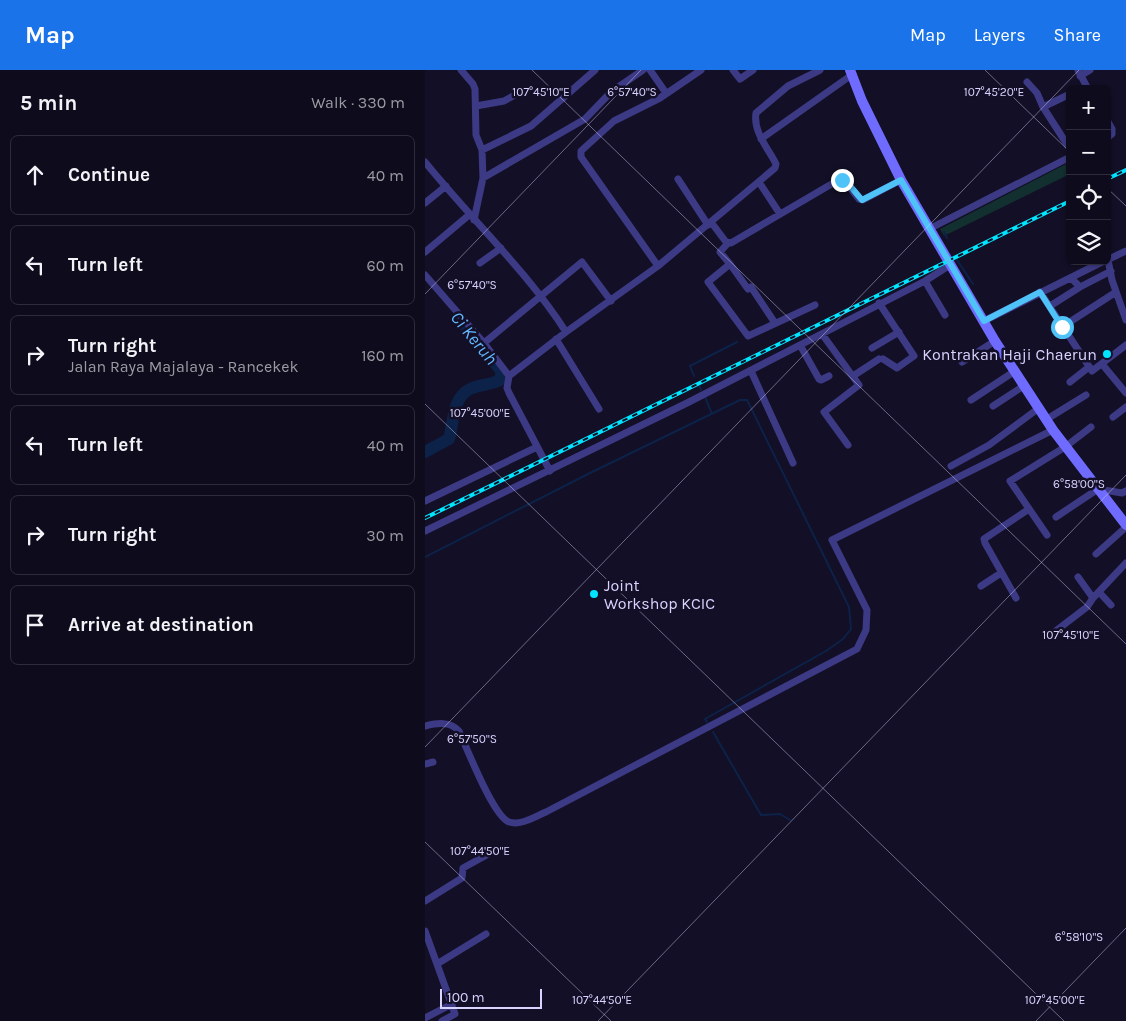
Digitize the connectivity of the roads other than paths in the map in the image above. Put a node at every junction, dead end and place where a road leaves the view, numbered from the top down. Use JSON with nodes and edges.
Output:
{"nodes":[{"id":1,"x":461,"y":70,"type":"edge"},
{"id":2,"x":595,"y":70,"type":"edge"},
{"id":3,"x":643,"y":70,"type":"edge"},
{"id":4,"x":650,"y":70,"type":"edge"},
{"id":5,"x":701,"y":70,"type":"edge"},
{"id":6,"x":733,"y":70,"type":"edge"},
{"id":7,"x":753,"y":70,"type":"edge"},
{"id":8,"x":820,"y":70,"type":"edge"},
{"id":9,"x":1090,"y":70,"type":"edge"},
{"id":10,"x":852,"y":72,"type":"edge"},
{"id":11,"x":1079,"y":73,"type":"edge"},
{"id":12,"x":1027,"y":82,"type":"dead end"},
{"id":13,"x":1085,"y":85,"type":"edge"},
{"id":14,"x":524,"y":90,"type":"dead end"},
{"id":15,"x":666,"y":94,"type":"junction"},
{"id":16,"x":1066,"y":96,"type":"edge"},
{"id":17,"x":475,"y":106,"type":"junction"},
{"id":18,"x":1043,"y":107,"type":"junction"},
{"id":19,"x":761,"y":139,"type":"junction"},
{"id":20,"x":1066,"y":143,"type":"edge"},
{"id":21,"x":481,"y":150,"type":"junction"},
{"id":22,"x":1066,"y":159,"type":"edge"},
{"id":23,"x":425,"y":162,"type":"edge"},
{"id":24,"x":483,"y":178,"type":"junction"},
{"id":25,"x":678,"y":179,"type":"dead end"},
{"id":26,"x":901,"y":180,"type":"junction"},
{"id":27,"x":759,"y":182,"type":"junction"},
{"id":28,"x":445,"y":186,"type":"junction"},
{"id":29,"x":425,"y":203,"type":"edge"},
{"id":30,"x":780,"y":214,"type":"junction"},
{"id":31,"x":471,"y":218,"type":"junction"},
{"id":32,"x":710,"y":223,"type":"junction"},
{"id":33,"x":929,"y":229,"type":"junction"},
{"id":34,"x":728,"y":243,"type":"junction"},
{"id":35,"x":501,"y":248,"type":"junction"},
{"id":36,"x":1126,"y":251,"type":"edge"},
{"id":37,"x":425,"y":252,"type":"edge"},
{"id":38,"x":1111,"y":258,"type":"edge"},
{"id":39,"x":480,"y":263,"type":"dead end"},
{"id":40,"x":730,"y":264,"type":"junction"},
{"id":41,"x":950,"y":265,"type":"junction"},
{"id":42,"x":1097,"y":265,"type":"edge"},
{"id":43,"x":1109,"y":265,"type":"edge"},
{"id":44,"x":658,"y":266,"type":"junction"},
{"id":45,"x":1111,"y":271,"type":"junction"},
{"id":46,"x":425,"y":275,"type":"edge"},
{"id":47,"x":1071,"y":278,"type":"junction"},
{"id":48,"x":925,"y":281,"type":"junction"},
{"id":49,"x":1080,"y":287,"type":"junction"},
{"id":50,"x":1040,"y":292,"type":"junction"},
{"id":51,"x":1116,"y":292,"type":"junction"},
{"id":52,"x":541,"y":298,"type":"junction"},
{"id":53,"x":1126,"y":298,"type":"edge"},
{"id":54,"x":611,"y":301,"type":"junction"},
{"id":55,"x":1119,"y":302,"type":"junction"},
{"id":56,"x":879,"y":303,"type":"junction"},
{"id":57,"x":815,"y":305,"type":"dead end"},
{"id":58,"x":1050,"y":306,"type":"junction"},
{"id":59,"x":945,"y":315,"type":"dead end"},
{"id":60,"x":1126,"y":320,"type":"edge"},
{"id":61,"x":984,"y":321,"type":"junction"},
{"id":62,"x":775,"y":324,"type":"junction"},
{"id":63,"x":1062,"y":327,"type":"junction"},
{"id":64,"x":566,"y":332,"type":"junction"},
{"id":65,"x":899,"y":332,"type":"junction"},
{"id":66,"x":821,"y":334,"type":"junction"},
{"id":67,"x":556,"y":339,"type":"junction"},
{"id":68,"x":995,"y":341,"type":"junction"},
{"id":69,"x":485,"y":343,"type":"junction"},
{"id":70,"x":800,"y":345,"type":"junction"},
{"id":71,"x":1126,"y":345,"type":"edge"},
{"id":72,"x":872,"y":348,"type":"dead end"},
{"id":73,"x":962,"y":362,"type":"dead end"},
{"id":74,"x":1102,"y":364,"type":"junction"},
{"id":75,"x":1089,"y":368,"type":"junction"},
{"id":76,"x":751,"y":370,"type":"junction"},
{"id":77,"x":1015,"y":372,"type":"junction"},
{"id":78,"x":509,"y":376,"type":"junction"},
{"id":79,"x":829,"y":376,"type":"dead end"},
{"id":80,"x":853,"y":376,"type":"junction"},
{"id":81,"x":1070,"y":382,"type":"dead end"},
{"id":82,"x":1025,"y":385,"type":"junction"},
{"id":83,"x":1126,"y":393,"type":"edge"},
{"id":84,"x":1086,"y":395,"type":"dead end"},
{"id":85,"x":971,"y":400,"type":"dead end"},
{"id":86,"x":993,"y":406,"type":"dead end"},
{"id":87,"x":1126,"y":407,"type":"edge"},
{"id":88,"x":1039,"y":408,"type":"junction"},
{"id":89,"x":599,"y":409,"type":"dead end"},
{"id":90,"x":1113,"y":417,"type":"dead end"},
{"id":91,"x":1047,"y":419,"type":"junction"},
{"id":92,"x":1091,"y":427,"type":"dead end"},
{"id":93,"x":1053,"y":430,"type":"junction"},
{"id":94,"x":848,"y":445,"type":"dead end"},
{"id":95,"x":537,"y":447,"type":"junction"},
{"id":96,"x":1065,"y":447,"type":"junction"},
{"id":97,"x":793,"y":463,"type":"dead end"},
{"id":98,"x":951,"y":466,"type":"dead end"},
{"id":99,"x":549,"y":471,"type":"junction"},
{"id":100,"x":1098,"y":489,"type":"junction"},
{"id":101,"x":1126,"y":491,"type":"edge"},
{"id":102,"x":425,"y":502,"type":"edge"},
{"id":103,"x":1029,"y":510,"type":"junction"},
{"id":104,"x":1056,"y":517,"type":"dead end"},
{"id":105,"x":1126,"y":526,"type":"edge"},
{"id":106,"x":425,"y":531,"type":"edge"},
{"id":107,"x":1047,"y":535,"type":"dead end"},
{"id":108,"x":1096,"y":554,"type":"dead end"},
{"id":109,"x":1126,"y":563,"type":"edge"},
{"id":110,"x":1001,"y":573,"type":"junction"},
{"id":111,"x":1078,"y":577,"type":"dead end"},
{"id":112,"x":981,"y":586,"type":"dead end"},
{"id":113,"x":1099,"y":592,"type":"junction"},
{"id":114,"x":1016,"y":598,"type":"dead end"},
{"id":115,"x":1093,"y":598,"type":"junction"},
{"id":116,"x":1111,"y":605,"type":"dead end"},
{"id":117,"x":1053,"y":633,"type":"dead end"},
{"id":118,"x":425,"y":726,"type":"edge"},
{"id":119,"x":492,"y":852,"type":"dead end"},
{"id":120,"x":425,"y":901,"type":"edge"},
{"id":121,"x":425,"y":931,"type":"edge"},
{"id":122,"x":486,"y":934,"type":"dead end"},
{"id":123,"x":437,"y":964,"type":"junction"},
{"id":124,"x":452,"y":1004,"type":"junction"},
{"id":125,"x":425,"y":1018,"type":"edge"},
{"id":126,"x":442,"y":1021,"type":"edge"}],
"edges":[{"from":1,"to":17,"type":"street"},
{"from":2,"to":21,"type":"street"},
{"from":3,"to":24,"type":"street"},
{"from":4,"to":15,"type":"street"},
{"from":5,"to":15,"type":"street"},
{"from":6,"to":7,"type":"street"},
{"from":8,"to":19,"type":"street"},
{"from":9,"to":11,"type":"street"},
{"from":10,"to":19,"type":"street"},
{"from":10,"to":26,"type":"main road"},
{"from":11,"to":13,"type":"street"},
{"from":12,"to":18,"type":"street"},
{"from":14,"to":17,"type":"street"},
{"from":15,"to":44,"type":"street"},
{"from":16,"to":18,"type":"street"},
{"from":17,"to":21,"type":"street"},
{"from":18,"to":20,"type":"street"},
{"from":19,"to":27,"type":"street"},
{"from":21,"to":24,"type":"street"},
{"from":22,"to":33,"type":"street"},
{"from":23,"to":28,"type":"street"},
{"from":24,"to":31,"type":"street"},
{"from":25,"to":32,"type":"street"},
{"from":26,"to":30,"type":"street"},
{"from":26,"to":33,"type":"main road"},
{"from":27,"to":30,"type":"street"},
{"from":27,"to":32,"type":"street"},
{"from":28,"to":29,"type":"street"},
{"from":28,"to":31,"type":"street"},
{"from":30,"to":34,"type":"street"},
{"from":31,"to":35,"type":"street"},
{"from":31,"to":37,"type":"street"},
{"from":32,"to":34,"type":"street"},
{"from":32,"to":44,"type":"street"},
{"from":33,"to":41,"type":"main road"},
{"from":34,"to":40,"type":"street"},
{"from":35,"to":39,"type":"street"},
{"from":35,"to":52,"type":"street"},
{"from":36,"to":38,"type":"street"},
{"from":40,"to":62,"type":"street"},
{"from":40,"to":62,"type":"street"},
{"from":41,"to":48,"type":"street"},
{"from":41,"to":61,"type":"main road"},
{"from":42,"to":47,"type":"street"},
{"from":43,"to":45,"type":"street"},
{"from":44,"to":54,"type":"street"},
{"from":45,"to":49,"type":"street"},
{"from":45,"to":51,"type":"street"},
{"from":46,"to":69,"type":"street"},
{"from":47,"to":49,"type":"street"},
{"from":47,"to":50,"type":"street"},
{"from":48,"to":56,"type":"street"},
{"from":48,"to":59,"type":"street"},
{"from":49,"to":58,"type":"street"},
{"from":50,"to":58,"type":"street"},
{"from":50,"to":61,"type":"street"},
{"from":51,"to":55,"type":"street"},
{"from":51,"to":63,"type":"street"},
{"from":52,"to":54,"type":"street"},
{"from":52,"to":64,"type":"street"},
{"from":52,"to":69,"type":"street"},
{"from":53,"to":55,"type":"street"},
{"from":54,"to":64,"type":"street"},
{"from":55,"to":60,"type":"street"},
{"from":56,"to":65,"type":"street"},
{"from":56,"to":66,"type":"street"},
{"from":57,"to":62,"type":"street"},
{"from":58,"to":63,"type":"street"},
{"from":61,"to":68,"type":"main road"},
{"from":63,"to":75,"type":"street"},
{"from":64,"to":67,"type":"street"},
{"from":65,"to":72,"type":"street"},
{"from":65,"to":80,"type":"street"},
{"from":66,"to":70,"type":"street"},
{"from":66,"to":80,"type":"street"},
{"from":67,"to":78,"type":"street"},
{"from":67,"to":89,"type":"street"},
{"from":68,"to":73,"type":"street"},
{"from":68,"to":77,"type":"main road"},
{"from":69,"to":78,"type":"street"},
{"from":70,"to":76,"type":"street"},
{"from":70,"to":79,"type":"street"},
{"from":71,"to":74,"type":"street"},
{"from":74,"to":75,"type":"street"},
{"from":74,"to":83,"type":"street"},
{"from":75,"to":81,"type":"street"},
{"from":76,"to":97,"type":"street"},
{"from":76,"to":99,"type":"street"},
{"from":77,"to":82,"type":"main road"},
{"from":77,"to":85,"type":"street"},
{"from":78,"to":95,"type":"street"},
{"from":80,"to":94,"type":"street"},
{"from":82,"to":86,"type":"street"},
{"from":82,"to":88,"type":"main road"},
{"from":84,"to":91,"type":"street"},
{"from":87,"to":90,"type":"street"},
{"from":88,"to":91,"type":"main road"},
{"from":88,"to":98,"type":"street"},
{"from":91,"to":93,"type":"main road"},
{"from":92,"to":96,"type":"street"},
{"from":93,"to":96,"type":"main road"},
{"from":93,"to":118,"type":"street"},
{"from":95,"to":99,"type":"street"},
{"from":95,"to":102,"type":"street"},
{"from":96,"to":100,"type":"main road"},
{"from":96,"to":103,"type":"street"},
{"from":99,"to":106,"type":"street"},
{"from":100,"to":101,"type":"street"},
{"from":100,"to":104,"type":"street"},
{"from":100,"to":105,"type":"main road"},
{"from":103,"to":107,"type":"street"},
{"from":103,"to":110,"type":"street"},
{"from":105,"to":108,"type":"street"},
{"from":109,"to":113,"type":"street"},
{"from":110,"to":112,"type":"street"},
{"from":110,"to":114,"type":"street"},
{"from":111,"to":115,"type":"street"},
{"from":113,"to":115,"type":"street"},
{"from":113,"to":116,"type":"street"},
{"from":115,"to":117,"type":"street"},
{"from":119,"to":120,"type":"street"},
{"from":121,"to":123,"type":"street"},
{"from":122,"to":123,"type":"street"},
{"from":123,"to":124,"type":"street"},
{"from":124,"to":125,"type":"street"},
{"from":124,"to":126,"type":"street"}]}
